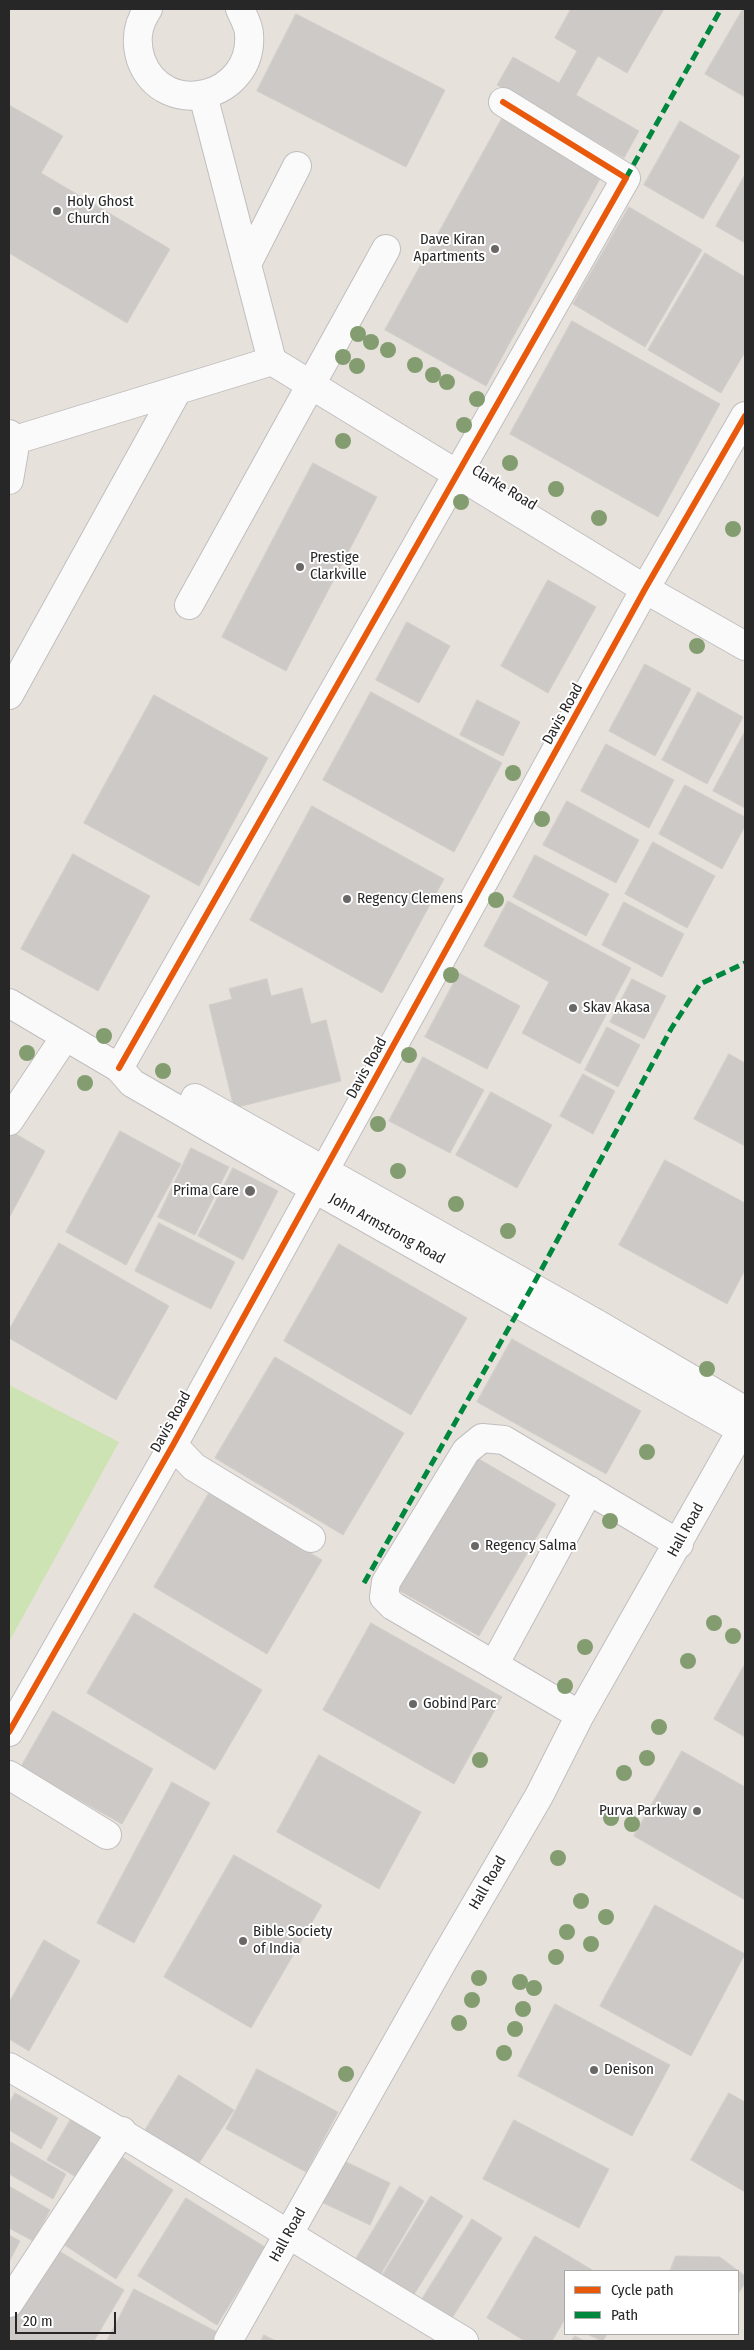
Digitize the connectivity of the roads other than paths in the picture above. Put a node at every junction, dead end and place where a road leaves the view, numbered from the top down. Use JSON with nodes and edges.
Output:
{"nodes":[{"id":1,"x":148,"y":9,"type":"edge"},
{"id":2,"x":240,"y":9,"type":"edge"},
{"id":3,"x":203,"y":95,"type":"junction"},
{"id":4,"x":503,"y":102,"type":"dead end"},
{"id":5,"x":297,"y":166,"type":"dead end"},
{"id":6,"x":386,"y":249,"type":"dead end"},
{"id":7,"x":247,"y":264,"type":"junction"},
{"id":8,"x":272,"y":362,"type":"junction"},
{"id":9,"x":312,"y":386,"type":"junction"},
{"id":10,"x":177,"y":390,"type":"junction"},
{"id":11,"x":745,"y":416,"type":"edge"},
{"id":12,"x":11,"y":438,"type":"edge"},
{"id":13,"x":456,"y":474,"type":"junction"},
{"id":14,"x":9,"y":480,"type":"edge"},
{"id":15,"x":646,"y":589,"type":"junction"},
{"id":16,"x":189,"y":604,"type":"dead end"},
{"id":17,"x":745,"y":646,"type":"edge"},
{"id":18,"x":9,"y":695,"type":"edge"},
{"id":19,"x":9,"y":1003,"type":"edge"},
{"id":20,"x":65,"y":1037,"type":"junction"},
{"id":21,"x":119,"y":1068,"type":"junction"},
{"id":22,"x":9,"y":1121,"type":"edge"},
{"id":23,"x":319,"y":1180,"type":"junction"},
{"id":24,"x":744,"y":1424,"type":"edge"},
{"id":25,"x":173,"y":1445,"type":"junction"},
{"id":26,"x":589,"y":1490,"type":"junction"},
{"id":27,"x":311,"y":1538,"type":"dead end"},
{"id":28,"x":679,"y":1544,"type":"junction"},
{"id":29,"x":494,"y":1665,"type":"junction"},
{"id":30,"x":580,"y":1715,"type":"junction"},
{"id":31,"x":9,"y":1732,"type":"edge"},
{"id":32,"x":9,"y":1776,"type":"edge"},
{"id":33,"x":107,"y":1835,"type":"dead end"},
{"id":34,"x":9,"y":2067,"type":"edge"},
{"id":35,"x":122,"y":2131,"type":"junction"},
{"id":36,"x":288,"y":2235,"type":"junction"},
{"id":37,"x":9,"y":2303,"type":"edge"},
{"id":38,"x":228,"y":2341,"type":"edge"},
{"id":39,"x":464,"y":2341,"type":"edge"}],
"edges":[{"from":1,"to":3,"type":"street"},
{"from":2,"to":3,"type":"street"},
{"from":3,"to":7,"type":"street"},
{"from":4,"to":13,"type":"street"},
{"from":5,"to":7,"type":"street"},
{"from":6,"to":9,"type":"street"},
{"from":7,"to":8,"type":"street"},
{"from":8,"to":9,"type":"street","name":"Clarke Road"},
{"from":8,"to":10,"type":"street"},
{"from":9,"to":13,"type":"street","name":"Clarke Road"},
{"from":9,"to":16,"type":"street"},
{"from":10,"to":12,"type":"street"},
{"from":10,"to":18,"type":"street"},
{"from":11,"to":15,"type":"street","name":"Davis Road"},
{"from":12,"to":14,"type":"street"},
{"from":13,"to":15,"type":"street","name":"Clarke Road"},
{"from":13,"to":21,"type":"street"},
{"from":15,"to":17,"type":"street","name":"Clarke Road"},
{"from":15,"to":23,"type":"street","name":"Davis Road"},
{"from":19,"to":20,"type":"street","name":"John Armstrong Road"},
{"from":20,"to":21,"type":"street","name":"John Armstrong Road"},
{"from":20,"to":22,"type":"street"},
{"from":21,"to":23,"type":"street","name":"John Armstrong Road"},
{"from":23,"to":24,"type":"street","name":"John Armstrong Road"},
{"from":23,"to":25,"type":"street","name":"Davis Road"},
{"from":24,"to":28,"type":"street","name":"Hall Road"},
{"from":25,"to":27,"type":"street"},
{"from":25,"to":31,"type":"street","name":"Davis Road"},
{"from":26,"to":28,"type":"street"},
{"from":26,"to":29,"type":"street"},
{"from":26,"to":29,"type":"street"},
{"from":28,"to":30,"type":"street","name":"Hall Road"},
{"from":29,"to":30,"type":"street"},
{"from":30,"to":36,"type":"street","name":"Hall Road"},
{"from":32,"to":33,"type":"street"},
{"from":34,"to":35,"type":"street"},
{"from":35,"to":36,"type":"street"},
{"from":35,"to":37,"type":"street"},
{"from":36,"to":38,"type":"street","name":"Hall Road"},
{"from":36,"to":39,"type":"street"}]}
